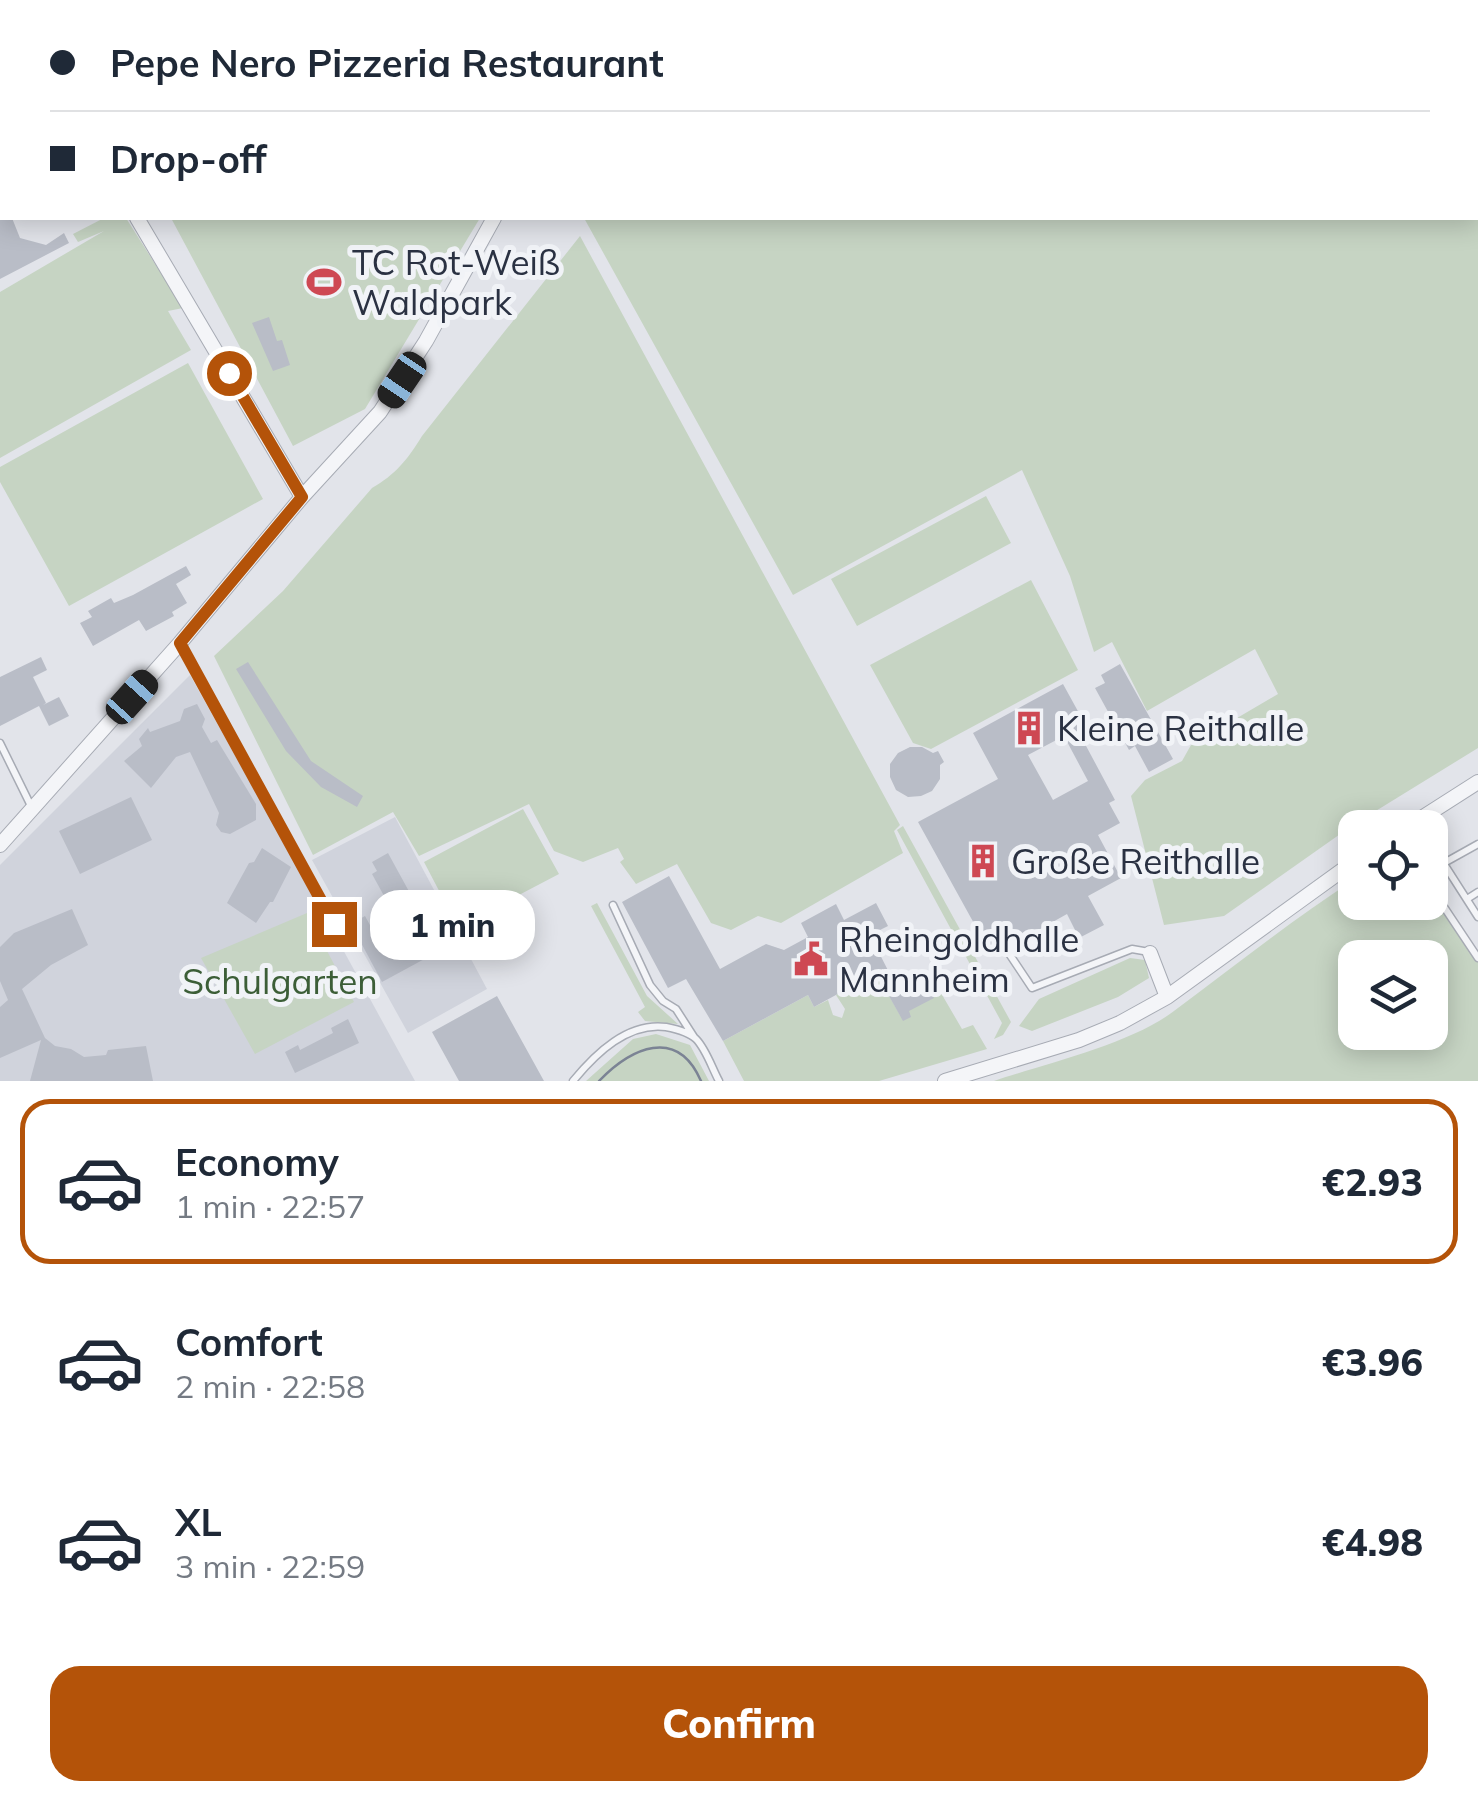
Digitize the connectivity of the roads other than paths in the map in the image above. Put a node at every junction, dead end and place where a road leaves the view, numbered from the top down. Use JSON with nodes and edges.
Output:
{"nodes":[{"id":1,"x":139,"y":220,"type":"edge"},
{"id":2,"x":493,"y":220,"type":"edge"},
{"id":3,"x":302,"y":497,"type":"junction"},
{"id":4,"x":180,"y":643,"type":"junction"},
{"id":5,"x":0,"y":743,"type":"edge"},
{"id":6,"x":1478,"y":782,"type":"edge"},
{"id":7,"x":32,"y":808,"type":"junction"},
{"id":8,"x":1436,"y":810,"type":"edge"},
{"id":9,"x":1478,"y":844,"type":"edge"},
{"id":10,"x":0,"y":845,"type":"edge"},
{"id":11,"x":1448,"y":861,"type":"edge"},
{"id":12,"x":1448,"y":869,"type":"edge"},
{"id":13,"x":1338,"y":875,"type":"edge"},
{"id":14,"x":1478,"y":892,"type":"edge"},
{"id":15,"x":1467,"y":899,"type":"junction"},
{"id":16,"x":613,"y":905,"type":"dead end"},
{"id":17,"x":1448,"y":913,"type":"edge"},
{"id":18,"x":1478,"y":917,"type":"edge"},
{"id":19,"x":334,"y":924,"type":"dead end"},
{"id":20,"x":1045,"y":934,"type":"dead end"},
{"id":21,"x":1150,"y":952,"type":"joint"},
{"id":22,"x":1478,"y":958,"type":"edge"},
{"id":23,"x":1169,"y":1002,"type":"junction"},
{"id":24,"x":695,"y":1038,"type":"junction"},
{"id":25,"x":574,"y":1081,"type":"edge"},
{"id":26,"x":720,"y":1081,"type":"edge"},
{"id":27,"x":945,"y":1081,"type":"edge"}],
"edges":[{"from":1,"to":3,"type":"street"},
{"from":2,"to":3,"type":"street"},
{"from":3,"to":4,"type":"street"},
{"from":4,"to":7,"type":"street"},
{"from":4,"to":19,"type":"lane"},
{"from":5,"to":7,"type":"lane"},
{"from":6,"to":8,"type":"street"},
{"from":7,"to":10,"type":"street"},
{"from":9,"to":11,"type":"lane"},
{"from":12,"to":15,"type":"lane"},
{"from":13,"to":23,"type":"street"},
{"from":14,"to":15,"type":"lane"},
{"from":15,"to":18,"type":"lane"},
{"from":16,"to":24,"type":"lane"},
{"from":17,"to":22,"type":"lane"},
{"from":20,"to":21,"type":"lane"},
{"from":21,"to":23,"type":"street"},
{"from":23,"to":27,"type":"street"},
{"from":24,"to":25,"type":"lane"},
{"from":24,"to":26,"type":"lane"}]}
